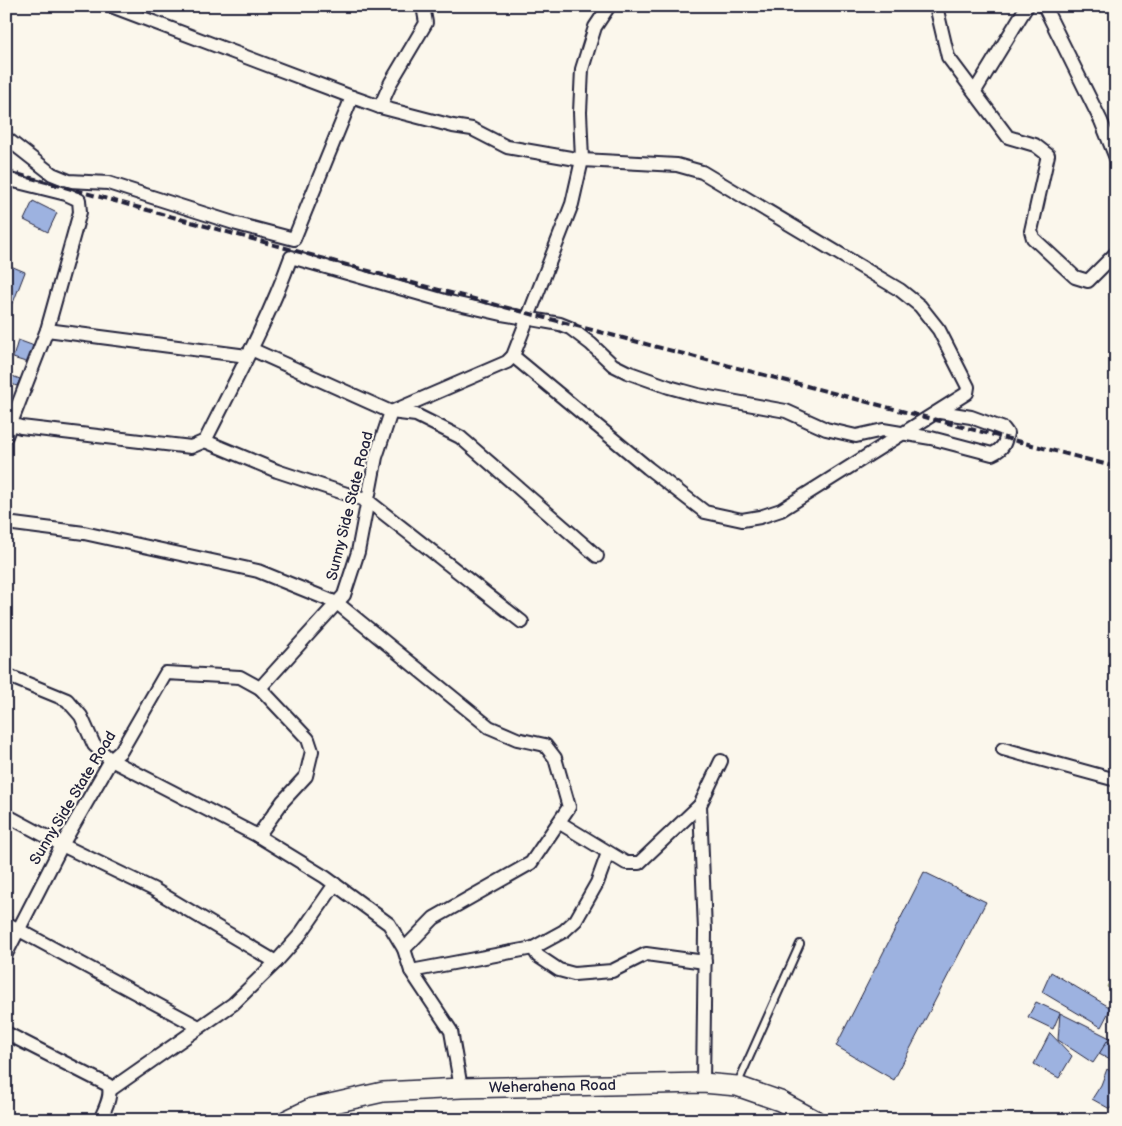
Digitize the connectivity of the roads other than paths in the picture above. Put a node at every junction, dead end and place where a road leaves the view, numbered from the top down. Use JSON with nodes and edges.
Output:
{"nodes":[{"id":1,"x":111,"y":6,"type":"edge"},
{"id":2,"x":423,"y":6,"type":"edge"},
{"id":3,"x":609,"y":6,"type":"edge"},
{"id":4,"x":936,"y":6,"type":"edge"},
{"id":5,"x":1027,"y":6,"type":"edge"},
{"id":6,"x":1044,"y":6,"type":"edge"},
{"id":7,"x":975,"y":91,"type":"junction"},
{"id":8,"x":352,"y":97,"type":"junction"},
{"id":9,"x":380,"y":107,"type":"junction"},
{"id":10,"x":6,"y":138,"type":"edge"},
{"id":11,"x":1116,"y":158,"type":"edge"},
{"id":12,"x":582,"y":160,"type":"junction"},
{"id":13,"x":6,"y":179,"type":"edge"},
{"id":14,"x":67,"y":188,"type":"junction"},
{"id":15,"x":1116,"y":253,"type":"edge"},
{"id":16,"x":528,"y":318,"type":"junction"},
{"id":17,"x":47,"y":330,"type":"junction"},
{"id":18,"x":249,"y":352,"type":"junction"},
{"id":19,"x":513,"y":356,"type":"junction"},
{"id":20,"x":391,"y":412,"type":"junction"},
{"id":21,"x":940,"y":412,"type":"junction"},
{"id":22,"x":9,"y":421,"type":"edge"},
{"id":23,"x":905,"y":433,"type":"junction"},
{"id":24,"x":6,"y":436,"type":"edge"},
{"id":25,"x":205,"y":441,"type":"junction"},
{"id":26,"x":368,"y":501,"type":"junction"},
{"id":27,"x":6,"y":523,"type":"edge"},
{"id":28,"x":597,"y":556,"type":"dead end"},
{"id":29,"x":337,"y":603,"type":"junction"},
{"id":30,"x":522,"y":622,"type":"dead end"},
{"id":31,"x":6,"y":674,"type":"edge"},
{"id":32,"x":260,"y":688,"type":"junction"},
{"id":33,"x":1003,"y":749,"type":"dead end"},
{"id":34,"x":111,"y":760,"type":"junction"},
{"id":35,"x":721,"y":761,"type":"dead end"},
{"id":36,"x":1116,"y":780,"type":"edge"},
{"id":37,"x":700,"y":805,"type":"junction"},
{"id":38,"x":6,"y":815,"type":"edge"},
{"id":39,"x":560,"y":823,"type":"junction"},
{"id":40,"x":258,"y":836,"type":"junction"},
{"id":41,"x":62,"y":845,"type":"junction"},
{"id":42,"x":608,"y":852,"type":"junction"},
{"id":43,"x":335,"y":884,"type":"junction"},
{"id":44,"x":6,"y":923,"type":"edge"},
{"id":45,"x":18,"y":929,"type":"junction"},
{"id":46,"x":800,"y":944,"type":"dead end"},
{"id":47,"x":533,"y":948,"type":"junction"},
{"id":48,"x":404,"y":949,"type":"junction"},
{"id":49,"x":6,"y":954,"type":"edge"},
{"id":50,"x":276,"y":962,"type":"junction"},
{"id":51,"x":704,"y":962,"type":"junction"},
{"id":52,"x":411,"y":971,"type":"junction"},
{"id":53,"x":199,"y":1027,"type":"junction"},
{"id":54,"x":6,"y":1034,"type":"edge"},
{"id":55,"x":703,"y":1083,"type":"junction"},
{"id":56,"x":737,"y":1086,"type":"junction"},
{"id":57,"x":461,"y":1088,"type":"junction"},
{"id":58,"x":110,"y":1090,"type":"junction"},
{"id":59,"x":100,"y":1120,"type":"edge"},
{"id":60,"x":287,"y":1120,"type":"edge"},
{"id":61,"x":814,"y":1120,"type":"edge"}],
"edges":[{"from":1,"to":8,"type":"street"},
{"from":2,"to":9,"type":"street"},
{"from":3,"to":12,"type":"street"},
{"from":4,"to":7,"type":"street"},
{"from":5,"to":7,"type":"street"},
{"from":6,"to":11,"type":"street"},
{"from":7,"to":15,"type":"street"},
{"from":8,"to":9,"type":"street"},
{"from":8,"to":14,"type":"street"},
{"from":9,"to":12,"type":"street"},
{"from":10,"to":14,"type":"street"},
{"from":12,"to":16,"type":"street"},
{"from":12,"to":21,"type":"street"},
{"from":13,"to":14,"type":"street"},
{"from":14,"to":17,"type":"street"},
{"from":16,"to":18,"type":"street"},
{"from":16,"to":19,"type":"street"},
{"from":16,"to":23,"type":"street"},
{"from":17,"to":18,"type":"street"},
{"from":17,"to":22,"type":"street"},
{"from":18,"to":20,"type":"street"},
{"from":18,"to":25,"type":"street"},
{"from":19,"to":20,"type":"street"},
{"from":19,"to":23,"type":"street"},
{"from":20,"to":26,"type":"street","name":"Sunny Side State Road"},
{"from":20,"to":28,"type":"street"},
{"from":21,"to":23,"type":"street"},
{"from":21,"to":23,"type":"street"},
{"from":22,"to":24,"type":"street"},
{"from":22,"to":25,"type":"street"},
{"from":25,"to":26,"type":"street"},
{"from":26,"to":29,"type":"street","name":"Sunny Side State Road"},
{"from":26,"to":30,"type":"street"},
{"from":27,"to":29,"type":"street"},
{"from":29,"to":32,"type":"street","name":"Sunny Side State Road"},
{"from":29,"to":39,"type":"street"},
{"from":31,"to":34,"type":"street"},
{"from":32,"to":34,"type":"street","name":"Sunny Side State Road"},
{"from":32,"to":40,"type":"street"},
{"from":33,"to":36,"type":"street"},
{"from":34,"to":40,"type":"street"},
{"from":34,"to":41,"type":"street","name":"Sunny Side State Road"},
{"from":35,"to":37,"type":"street"},
{"from":37,"to":42,"type":"street"},
{"from":37,"to":51,"type":"street"},
{"from":38,"to":41,"type":"street"},
{"from":39,"to":42,"type":"street"},
{"from":39,"to":48,"type":"street"},
{"from":40,"to":43,"type":"street"},
{"from":41,"to":45,"type":"street","name":"Sunny Side State Road"},
{"from":41,"to":50,"type":"street"},
{"from":42,"to":47,"type":"street"},
{"from":43,"to":48,"type":"street"},
{"from":43,"to":50,"type":"street"},
{"from":44,"to":45,"type":"street"},
{"from":45,"to":49,"type":"street","name":"Sunny Side State Road"},
{"from":45,"to":53,"type":"street"},
{"from":46,"to":56,"type":"lane"},
{"from":47,"to":51,"type":"street"},
{"from":47,"to":52,"type":"street"},
{"from":48,"to":52,"type":"street"},
{"from":50,"to":53,"type":"street"},
{"from":51,"to":55,"type":"street"},
{"from":52,"to":57,"type":"street"},
{"from":53,"to":58,"type":"street"},
{"from":54,"to":58,"type":"street"},
{"from":55,"to":56,"type":"main road","name":"Weherahena Road"},
{"from":55,"to":57,"type":"main road","name":"Weherahena Road"},
{"from":56,"to":61,"type":"main road","name":"Weherahena Road"},
{"from":57,"to":60,"type":"main road","name":"Weherahena Road"},
{"from":58,"to":59,"type":"street"}]}
